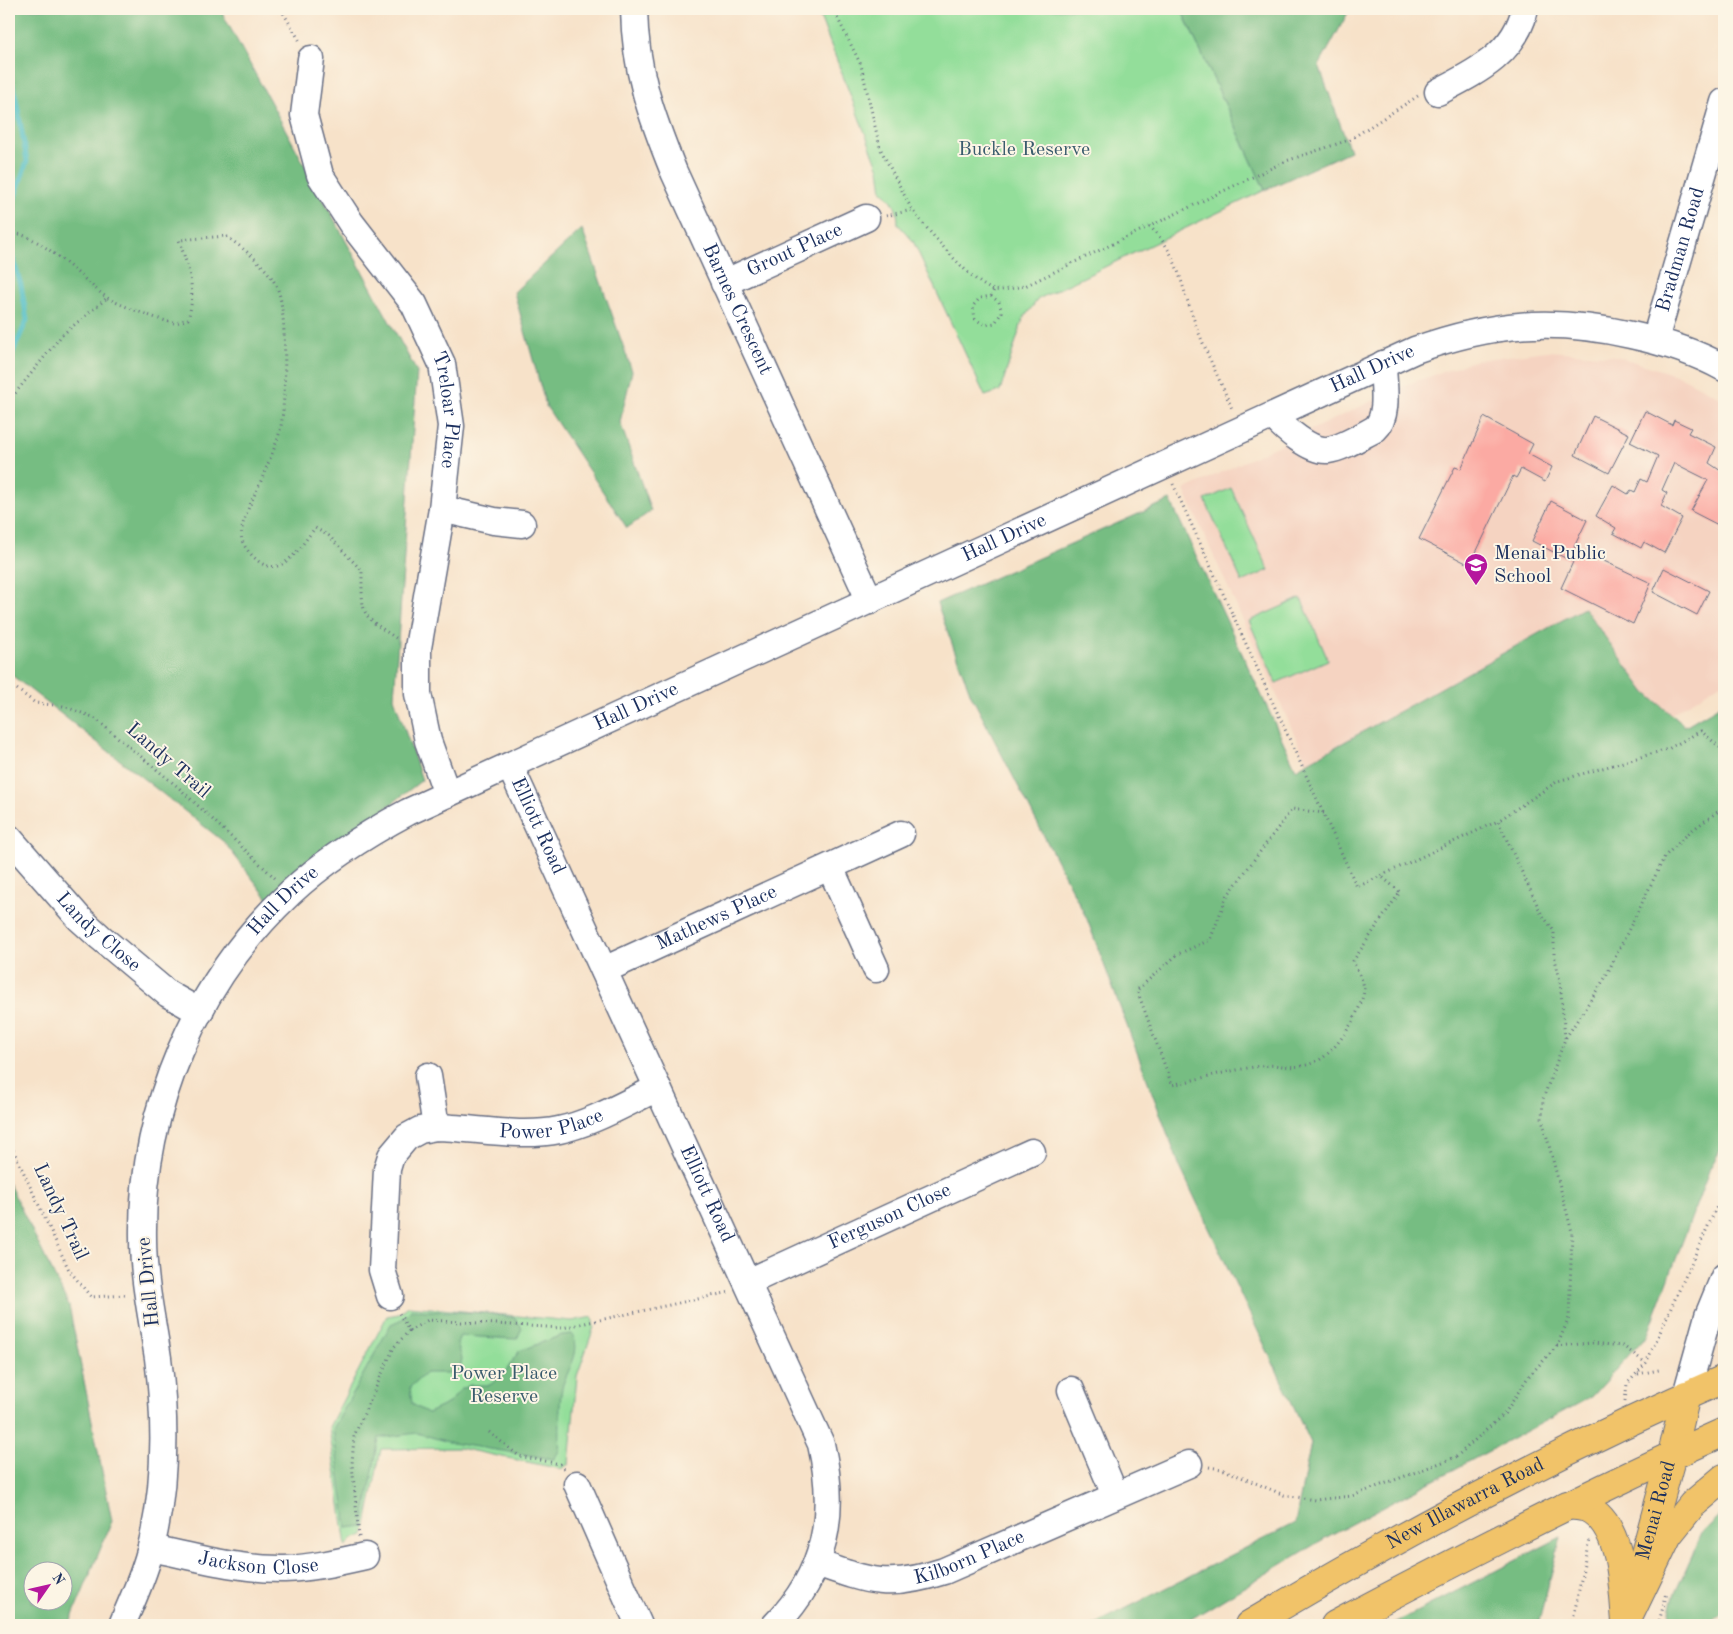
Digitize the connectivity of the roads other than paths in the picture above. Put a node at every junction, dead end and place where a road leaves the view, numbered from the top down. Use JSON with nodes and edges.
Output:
{"nodes":[{"id":1,"x":634,"y":9,"type":"edge"},
{"id":2,"x":1525,"y":9,"type":"edge"},
{"id":3,"x":311,"y":59,"type":"road end"},
{"id":4,"x":1438,"y":92,"type":"road end"},
{"id":5,"x":1724,"y":102,"type":"edge"},
{"id":6,"x":866,"y":218,"type":"road end"},
{"id":7,"x":724,"y":283,"type":"junction"},
{"id":8,"x":1655,"y":340,"type":"junction"},
{"id":9,"x":1383,"y":364,"type":"junction"},
{"id":10,"x":1724,"y":368,"type":"edge"},
{"id":11,"x":1273,"y":416,"type":"junction"},
{"id":12,"x":442,"y":509,"type":"junction"},
{"id":13,"x":522,"y":524,"type":"dead end"},
{"id":14,"x":870,"y":601,"type":"junction"},
{"id":15,"x":510,"y":766,"type":"junction"},
{"id":16,"x":447,"y":794,"type":"junction"},
{"id":17,"x":901,"y":834,"type":"dead end"},
{"id":18,"x":9,"y":838,"type":"edge"},
{"id":19,"x":830,"y":867,"type":"junction"},
{"id":20,"x":876,"y":969,"type":"dead end"},
{"id":21,"x":604,"y":970,"type":"junction"},
{"id":22,"x":200,"y":1012,"type":"junction"},
{"id":23,"x":428,"y":1076,"type":"dead end"},
{"id":24,"x":658,"y":1088,"type":"junction"},
{"id":25,"x":436,"y":1127,"type":"junction"},
{"id":26,"x":1032,"y":1152,"type":"dead end"},
{"id":27,"x":1724,"y":1278,"type":"edge"},
{"id":28,"x":749,"y":1285,"type":"junction"},
{"id":29,"x":390,"y":1296,"type":"road end"},
{"id":30,"x":1724,"y":1379,"type":"edge"},
{"id":31,"x":1071,"y":1390,"type":"dead end"},
{"id":32,"x":1686,"y":1395,"type":"junction"},
{"id":33,"x":1724,"y":1432,"type":"edge"},
{"id":34,"x":1672,"y":1455,"type":"junction"},
{"id":35,"x":1189,"y":1464,"type":"road end"},
{"id":36,"x":1724,"y":1478,"type":"edge"},
{"id":37,"x":577,"y":1484,"type":"road end"},
{"id":38,"x":1116,"y":1495,"type":"junction"},
{"id":39,"x":1567,"y":1505,"type":"junction"},
{"id":40,"x":362,"y":1545,"type":"road end"},
{"id":41,"x":151,"y":1548,"type":"junction"},
{"id":42,"x":817,"y":1563,"type":"junction"},
{"id":43,"x":1626,"y":1624,"type":"edge"},
{"id":44,"x":122,"y":1625,"type":"edge"},
{"id":45,"x":639,"y":1625,"type":"edge"},
{"id":46,"x":775,"y":1625,"type":"edge"},
{"id":47,"x":1249,"y":1625,"type":"edge"},
{"id":48,"x":1335,"y":1625,"type":"edge"}],
"edges":[{"from":1,"to":7,"type":"street","name":"Barnes Crescent"},
{"from":2,"to":4,"type":"street"},
{"from":3,"to":12,"type":"street","name":"Treloar Place"},
{"from":5,"to":8,"type":"street","name":"Bradman Road"},
{"from":6,"to":7,"type":"street","name":"Grout Place"},
{"from":7,"to":14,"type":"street","name":"Barnes Crescent"},
{"from":8,"to":9,"type":"street","name":"Hall Drive"},
{"from":8,"to":10,"type":"street","name":"Hall Drive"},
{"from":9,"to":11,"type":"street","name":"Hall Drive"},
{"from":9,"to":11,"type":"street"},
{"from":11,"to":14,"type":"street","name":"Hall Drive"},
{"from":12,"to":13,"type":"street"},
{"from":12,"to":16,"type":"street","name":"Treloar Place"},
{"from":14,"to":15,"type":"street","name":"Hall Drive"},
{"from":15,"to":16,"type":"street","name":"Hall Drive"},
{"from":15,"to":21,"type":"street","name":"Elliott Road"},
{"from":16,"to":22,"type":"street","name":"Hall Drive"},
{"from":17,"to":19,"type":"street","name":"Mathews Place"},
{"from":18,"to":22,"type":"street","name":"Landy Close"},
{"from":19,"to":20,"type":"street"},
{"from":19,"to":21,"type":"street","name":"Mathews Place"},
{"from":21,"to":24,"type":"street","name":"Elliott Road"},
{"from":22,"to":41,"type":"street","name":"Hall Drive"},
{"from":23,"to":25,"type":"street"},
{"from":24,"to":25,"type":"street","name":"Power Place"},
{"from":24,"to":28,"type":"street","name":"Elliott Road"},
{"from":25,"to":29,"type":"street","name":"Power Place"},
{"from":26,"to":28,"type":"street","name":"Ferguson Close"},
{"from":27,"to":32,"type":"street"},
{"from":28,"to":42,"type":"street","name":"Elliott Road"},
{"from":30,"to":32,"type":"main road","name":"New Illawarra Road"},
{"from":31,"to":38,"type":"street"},
{"from":32,"to":34,"type":"main road","name":"Menai Road"},
{"from":32,"to":47,"type":"main road","name":"New Illawarra Road"},
{"from":33,"to":34,"type":"main road"},
{"from":34,"to":39,"type":"main road"},
{"from":34,"to":43,"type":"main road","name":"Menai Road"},
{"from":35,"to":38,"type":"street","name":"Kilborn Place"},
{"from":36,"to":43,"type":"main road"},
{"from":37,"to":45,"type":"street"},
{"from":38,"to":42,"type":"street","name":"Kilborn Place"},
{"from":39,"to":43,"type":"main road"},
{"from":39,"to":48,"type":"main road"},
{"from":40,"to":41,"type":"street","name":"Jackson Close"},
{"from":41,"to":44,"type":"street","name":"Hall Drive"},
{"from":42,"to":46,"type":"street","name":"Elliott Road"}]}
